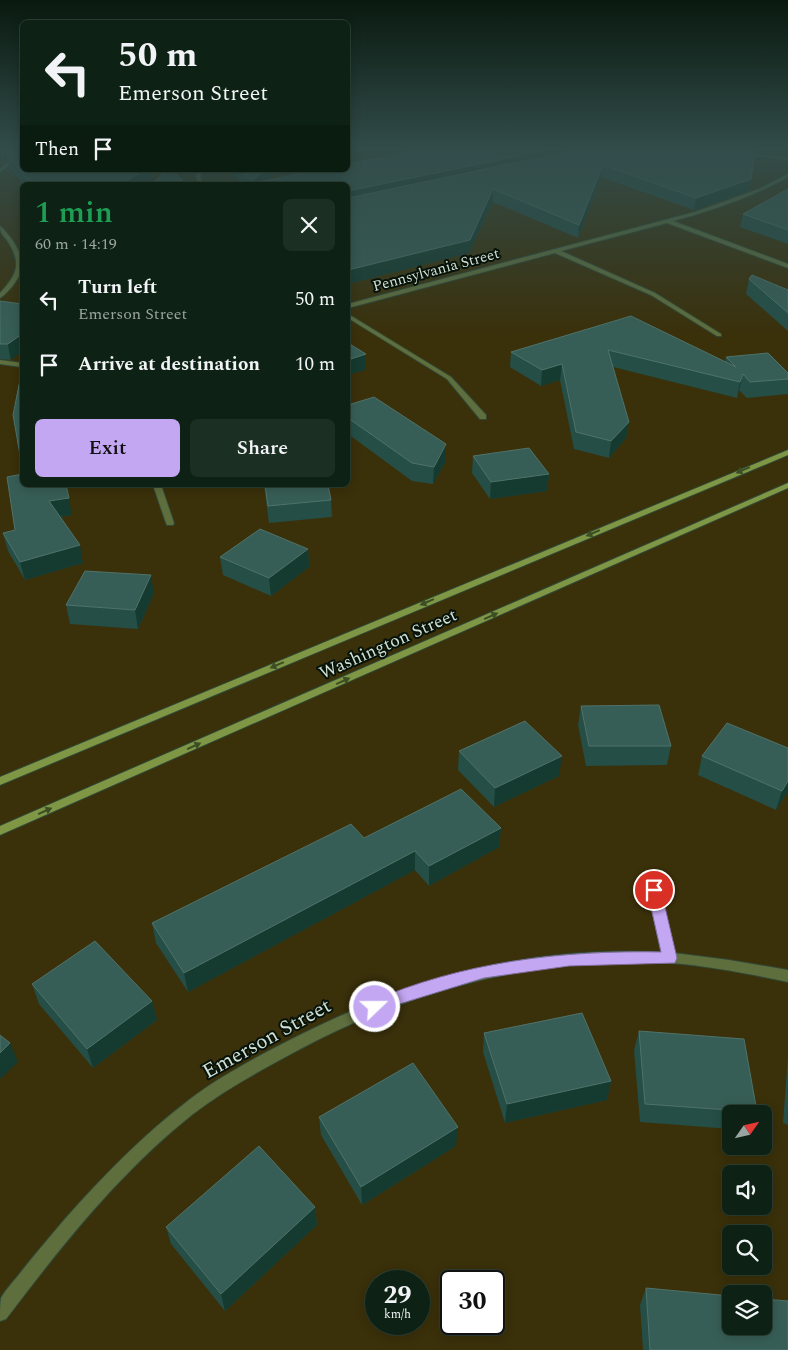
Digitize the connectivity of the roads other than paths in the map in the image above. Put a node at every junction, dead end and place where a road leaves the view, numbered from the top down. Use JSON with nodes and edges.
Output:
{"nodes":[{"id":1,"x":703,"y":210,"type":"edge"},
{"id":2,"x":668,"y":222,"type":"junction"},
{"id":3,"x":0,"y":228,"type":"edge"},
{"id":4,"x":556,"y":251,"type":"junction"},
{"id":5,"x":20,"y":255,"type":"edge"},
{"id":6,"x":788,"y":266,"type":"edge"},
{"id":7,"x":20,"y":268,"type":"edge"},
{"id":8,"x":0,"y":296,"type":"edge"},
{"id":9,"x":350,"y":305,"type":"edge"},
{"id":10,"x":350,"y":317,"type":"edge"},
{"id":11,"x":719,"y":335,"type":"dead end"},
{"id":12,"x":0,"y":362,"type":"edge"},
{"id":13,"x":20,"y":365,"type":"edge"},
{"id":14,"x":483,"y":417,"type":"dead end"},
{"id":15,"x":788,"y":452,"type":"edge"},
{"id":16,"x":788,"y":485,"type":"edge"},
{"id":17,"x":158,"y":487,"type":"edge"},
{"id":18,"x":170,"y":523,"type":"dead end"},
{"id":19,"x":0,"y":781,"type":"edge"},
{"id":20,"x":0,"y":831,"type":"edge"},
{"id":21,"x":654,"y":890,"type":"dead end"},
{"id":22,"x":669,"y":958,"type":"junction"},
{"id":23,"x":788,"y":976,"type":"edge"},
{"id":24,"x":0,"y":1313,"type":"edge"}],
"edges":[{"from":1,"to":2,"type":"street","name":"Pennsylvania Street"},
{"from":2,"to":4,"type":"street","name":"Pennsylvania Street"},
{"from":2,"to":6,"type":"street"},
{"from":3,"to":5,"type":"street"},
{"from":4,"to":9,"type":"street","name":"Pennsylvania Street"},
{"from":4,"to":11,"type":"street"},
{"from":7,"to":8,"type":"street"},
{"from":10,"to":14,"type":"street"},
{"from":12,"to":13,"type":"street"},
{"from":15,"to":19,"type":"main road","name":"Washington Street","one_way":true},
{"from":20,"to":16,"type":"main road","name":"Washington Street","one_way":true},
{"from":17,"to":18,"type":"street"},
{"from":21,"to":22,"type":"street"},
{"from":22,"to":23,"type":"street","name":"Emerson Street"},
{"from":22,"to":24,"type":"street","name":"Emerson Street"}]}
